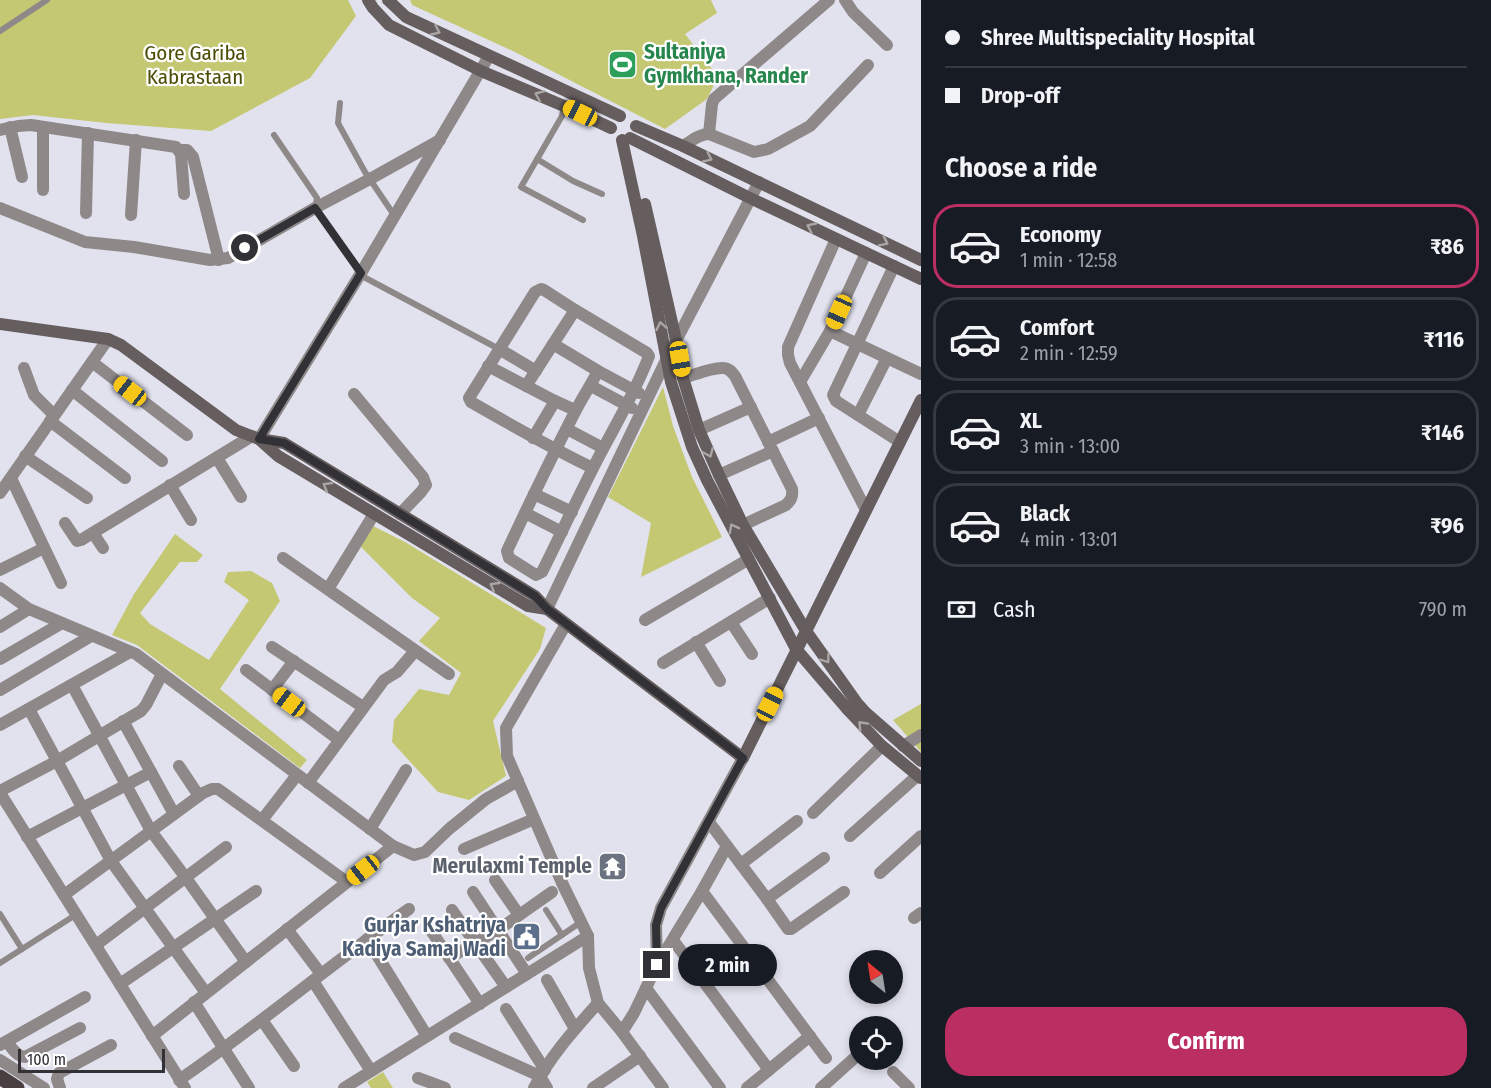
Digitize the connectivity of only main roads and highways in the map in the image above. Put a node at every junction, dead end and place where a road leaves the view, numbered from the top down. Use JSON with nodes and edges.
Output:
{"nodes":[{"id":1,"x":0,"y":1077,"type":"edge"},
{"id":2,"x":17,"y":1088,"type":"edge"}],
"edges":[{"from":1,"to":2,"type":"main road"}]}
